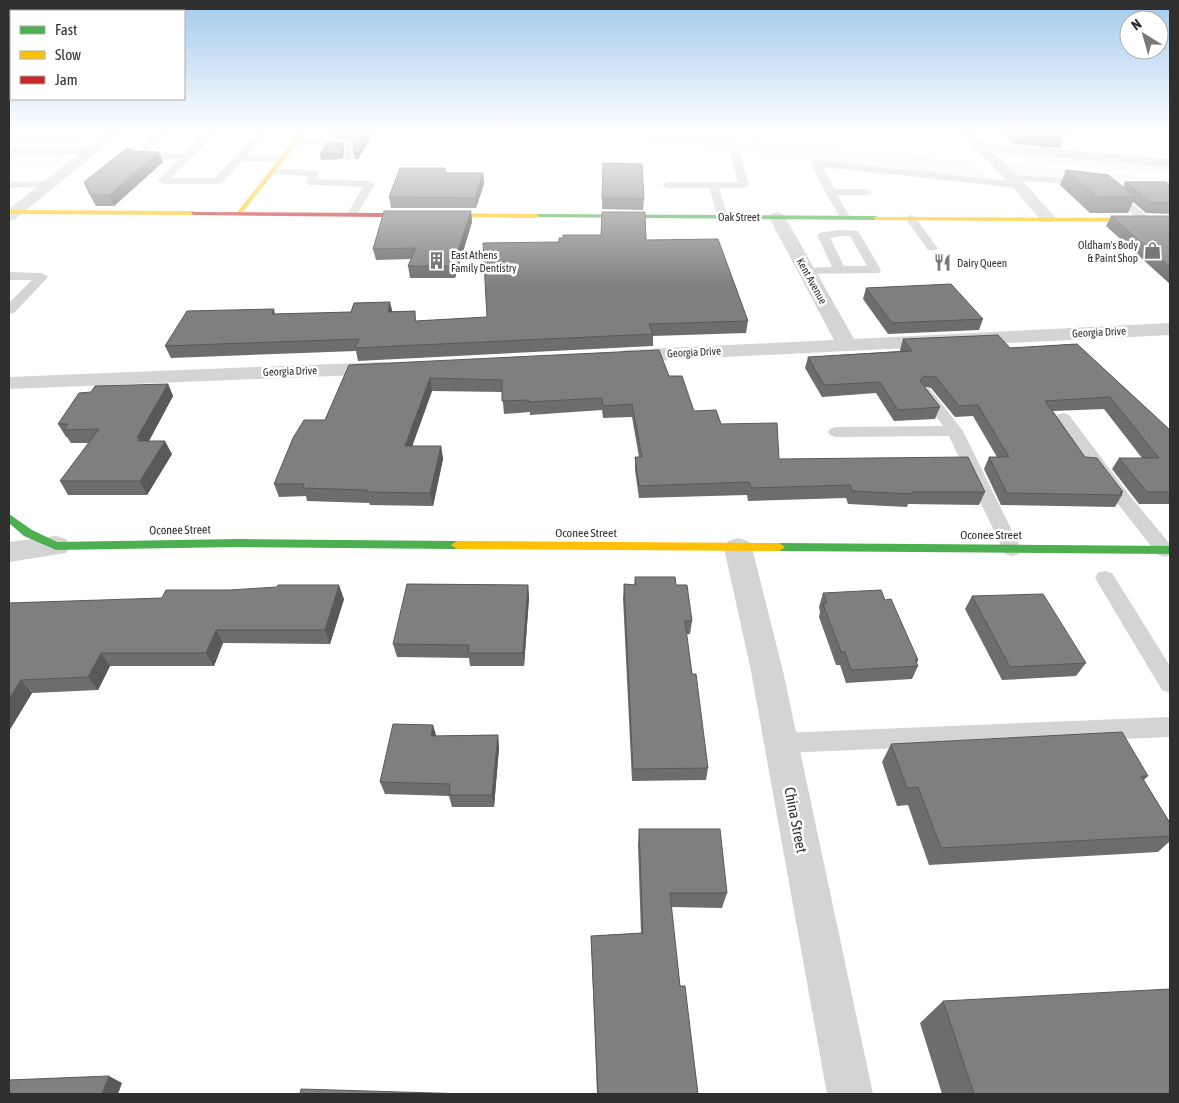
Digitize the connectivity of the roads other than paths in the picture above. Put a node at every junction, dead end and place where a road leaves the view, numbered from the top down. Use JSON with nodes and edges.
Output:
{"nodes":[{"id":1,"x":263,"y":183,"type":"edge"},
{"id":2,"x":354,"y":183,"type":"edge"},
{"id":3,"x":744,"y":183,"type":"edge"},
{"id":4,"x":826,"y":183,"type":"edge"},
{"id":5,"x":861,"y":183,"type":"edge"},
{"id":6,"x":1017,"y":183,"type":"edge"},
{"id":7,"x":1091,"y":183,"type":"edge"},
{"id":8,"x":50,"y":184,"type":"joint"},
{"id":9,"x":9,"y":185,"type":"edge"},
{"id":10,"x":667,"y":185,"type":"dead end"},
{"id":11,"x":713,"y":186,"type":"junction"},
{"id":12,"x":830,"y":192,"type":"junction"},
{"id":13,"x":240,"y":212,"type":"junction"},
{"id":14,"x":11,"y":213,"type":"edge"},
{"id":15,"x":353,"y":213,"type":"junction"},
{"id":16,"x":723,"y":217,"type":"junction"},
{"id":17,"x":777,"y":217,"type":"junction"},
{"id":18,"x":832,"y":217,"type":"junction"},
{"id":19,"x":845,"y":217,"type":"junction"},
{"id":20,"x":910,"y":218,"type":"junction"},
{"id":21,"x":1048,"y":219,"type":"junction"},
{"id":22,"x":1146,"y":220,"type":"junction"},
{"id":23,"x":1170,"y":220,"type":"edge"},
{"id":24,"x":841,"y":234,"type":"junction"},
{"id":25,"x":932,"y":248,"type":"dead end"},
{"id":26,"x":840,"y":270,"type":"junction"},
{"id":27,"x":807,"y":271,"type":"junction"},
{"id":28,"x":9,"y":276,"type":"edge"},
{"id":29,"x":9,"y":310,"type":"edge"},
{"id":30,"x":1170,"y":329,"type":"edge"},
{"id":31,"x":847,"y":345,"type":"junction"},
{"id":32,"x":601,"y":357,"type":"edge"},
{"id":33,"x":405,"y":366,"type":"edge"},
{"id":34,"x":9,"y":383,"type":"edge"},
{"id":35,"x":925,"y":392,"type":"edge"},
{"id":36,"x":1063,"y":418,"type":"dead end"},
{"id":37,"x":955,"y":431,"type":"junction"},
{"id":38,"x":836,"y":432,"type":"dead end"},
{"id":39,"x":9,"y":518,"type":"edge"},
{"id":40,"x":56,"y":546,"type":"junction"},
{"id":41,"x":738,"y":548,"type":"junction"},
{"id":42,"x":1012,"y":549,"type":"junction"},
{"id":43,"x":1168,"y":550,"type":"edge"},
{"id":44,"x":9,"y":552,"type":"edge"},
{"id":45,"x":1105,"y":578,"type":"dead end"},
{"id":46,"x":1170,"y":684,"type":"edge"},
{"id":47,"x":1170,"y":727,"type":"edge"},
{"id":48,"x":781,"y":743,"type":"junction"},
{"id":49,"x":850,"y":1094,"type":"edge"}],
"edges":[{"from":1,"to":13,"type":"main road"},
{"from":2,"to":15,"type":"lane"},
{"from":3,"to":11,"type":"lane"},
{"from":4,"to":12,"type":"lane"},
{"from":5,"to":12,"type":"lane"},
{"from":6,"to":21,"type":"street"},
{"from":7,"to":22,"type":"lane"},
{"from":8,"to":9,"type":"lane"},
{"from":8,"to":14,"type":"street"},
{"from":10,"to":11,"type":"lane"},
{"from":11,"to":16,"type":"lane"},
{"from":12,"to":19,"type":"lane"},
{"from":13,"to":14,"type":"main road","name":"Oak Street"},
{"from":13,"to":15,"type":"main road","name":"Oak Street"},
{"from":15,"to":16,"type":"main road","name":"Oak Street"},
{"from":16,"to":17,"type":"main road","name":"Oak Street"},
{"from":17,"to":18,"type":"main road","name":"Oak Street"},
{"from":17,"to":27,"type":"street","name":"Kent Avenue"},
{"from":18,"to":19,"type":"main road","name":"Oak Street"},
{"from":18,"to":24,"type":"lane"},
{"from":19,"to":20,"type":"main road","name":"Oak Street"},
{"from":20,"to":21,"type":"main road","name":"Oak Street"},
{"from":20,"to":25,"type":"lane"},
{"from":21,"to":22,"type":"main road","name":"Oak Street"},
{"from":22,"to":23,"type":"main road","name":"Oak Street"},
{"from":24,"to":26,"type":"lane"},
{"from":24,"to":26,"type":"lane"},
{"from":26,"to":27,"type":"lane"},
{"from":27,"to":31,"type":"street","name":"Kent Avenue"},
{"from":28,"to":29,"type":"lane"},
{"from":30,"to":31,"type":"street","name":"Georgia Drive"},
{"from":31,"to":32,"type":"street","name":"Georgia Drive"},
{"from":33,"to":34,"type":"street","name":"Georgia Drive"},
{"from":35,"to":37,"type":"lane"},
{"from":36,"to":43,"type":"lane"},
{"from":37,"to":38,"type":"lane"},
{"from":37,"to":42,"type":"lane"},
{"from":39,"to":40,"type":"main road","name":"Oconee Street"},
{"from":40,"to":41,"type":"main road","name":"Oconee Street"},
{"from":40,"to":44,"type":"street"},
{"from":41,"to":42,"type":"main road","name":"Oconee Street"},
{"from":41,"to":48,"type":"street","name":"China Street"},
{"from":42,"to":43,"type":"main road","name":"Oconee Street"},
{"from":45,"to":46,"type":"lane"},
{"from":47,"to":48,"type":"lane"},
{"from":48,"to":49,"type":"street","name":"China Street"}]}
